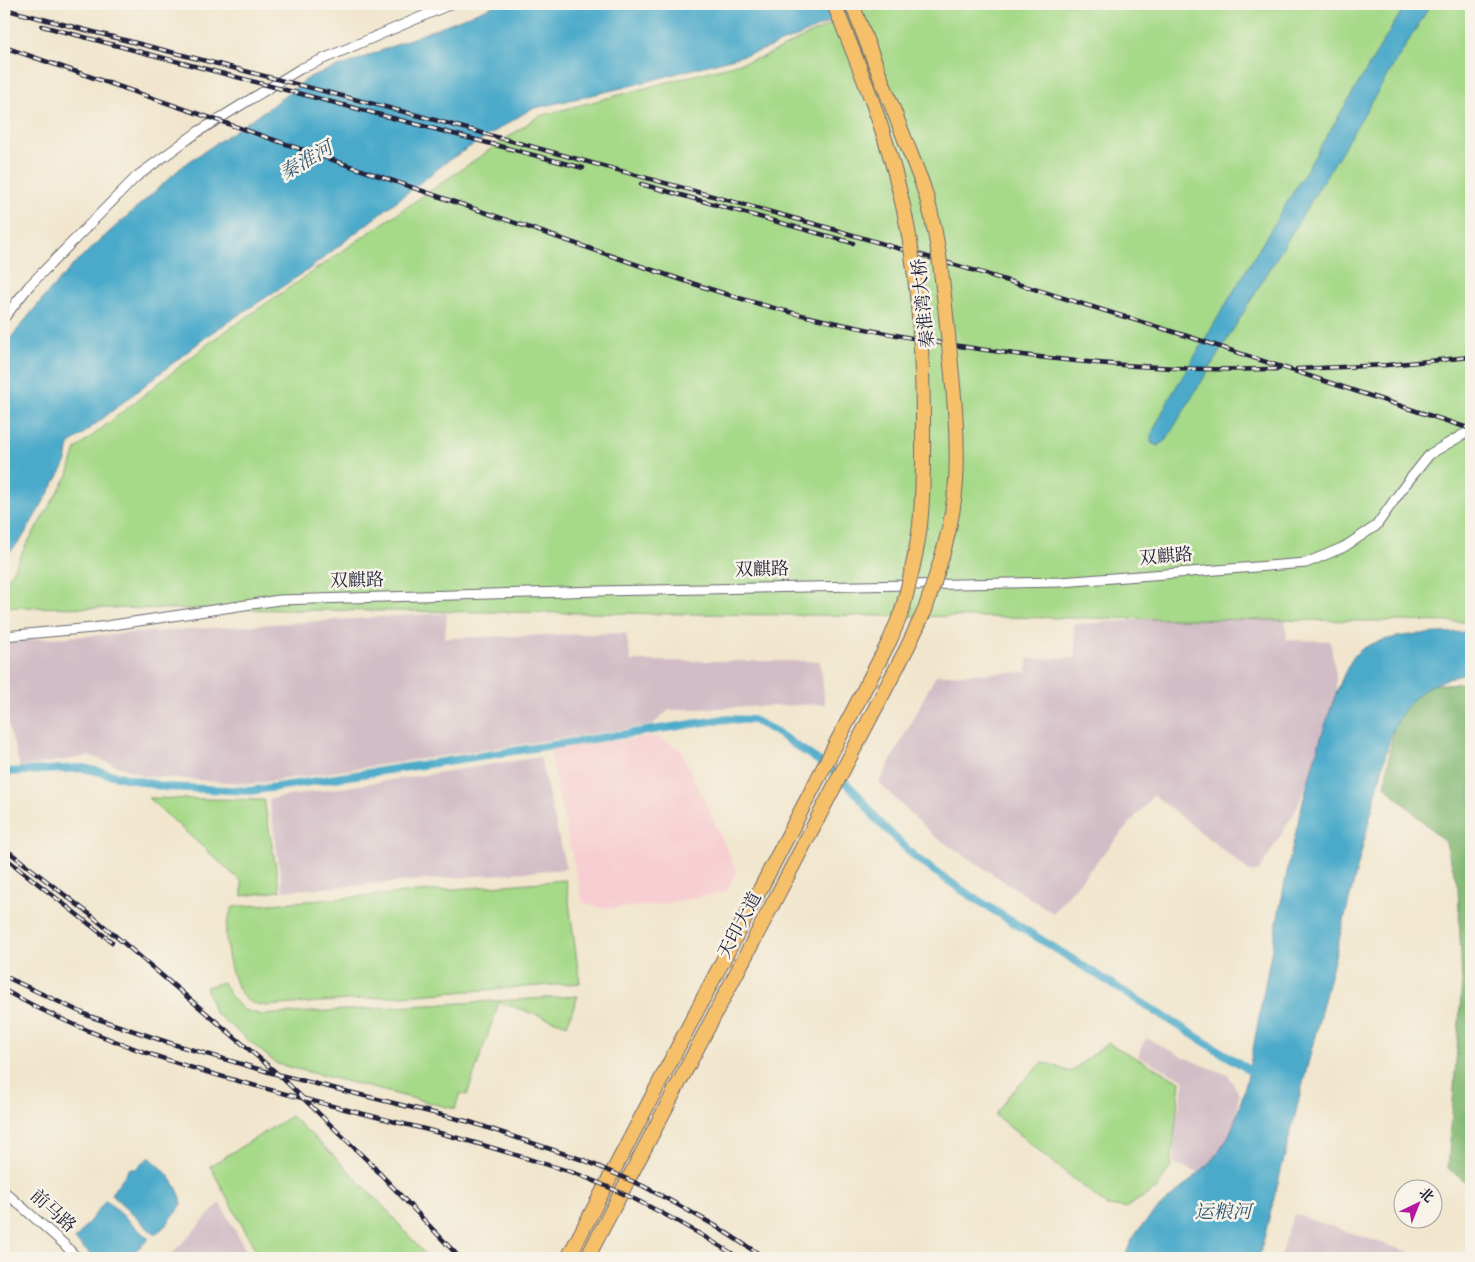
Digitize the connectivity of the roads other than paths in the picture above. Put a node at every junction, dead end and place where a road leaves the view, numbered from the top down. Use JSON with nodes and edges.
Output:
{"nodes":[{"id":1,"x":452,"y":4,"type":"edge"},
{"id":2,"x":834,"y":4,"type":"edge"},
{"id":3,"x":852,"y":4,"type":"edge"},
{"id":4,"x":4,"y":318,"type":"edge"},
{"id":5,"x":1471,"y":430,"type":"edge"},
{"id":6,"x":925,"y":610,"type":"joint"},
{"id":7,"x":902,"y":611,"type":"joint"},
{"id":8,"x":4,"y":636,"type":"edge"},
{"id":9,"x":4,"y":1191,"type":"edge"},
{"id":10,"x":77,"y":1258,"type":"edge"},
{"id":11,"x":568,"y":1258,"type":"edge"},
{"id":12,"x":587,"y":1258,"type":"edge"}],
"edges":[{"from":1,"to":4,"type":"street"},
{"from":2,"to":7,"type":"main road","name":"秦淮湾大桥","bridge":true},
{"from":3,"to":6,"type":"main road","name":"秦淮湾大桥","bridge":true},
{"from":5,"to":8,"type":"street","name":"双麒路"},
{"from":6,"to":12,"type":"main road","name":"天印大道"},
{"from":7,"to":11,"type":"main road","name":"天印大道"},
{"from":9,"to":10,"type":"street","name":"前马路"}]}
